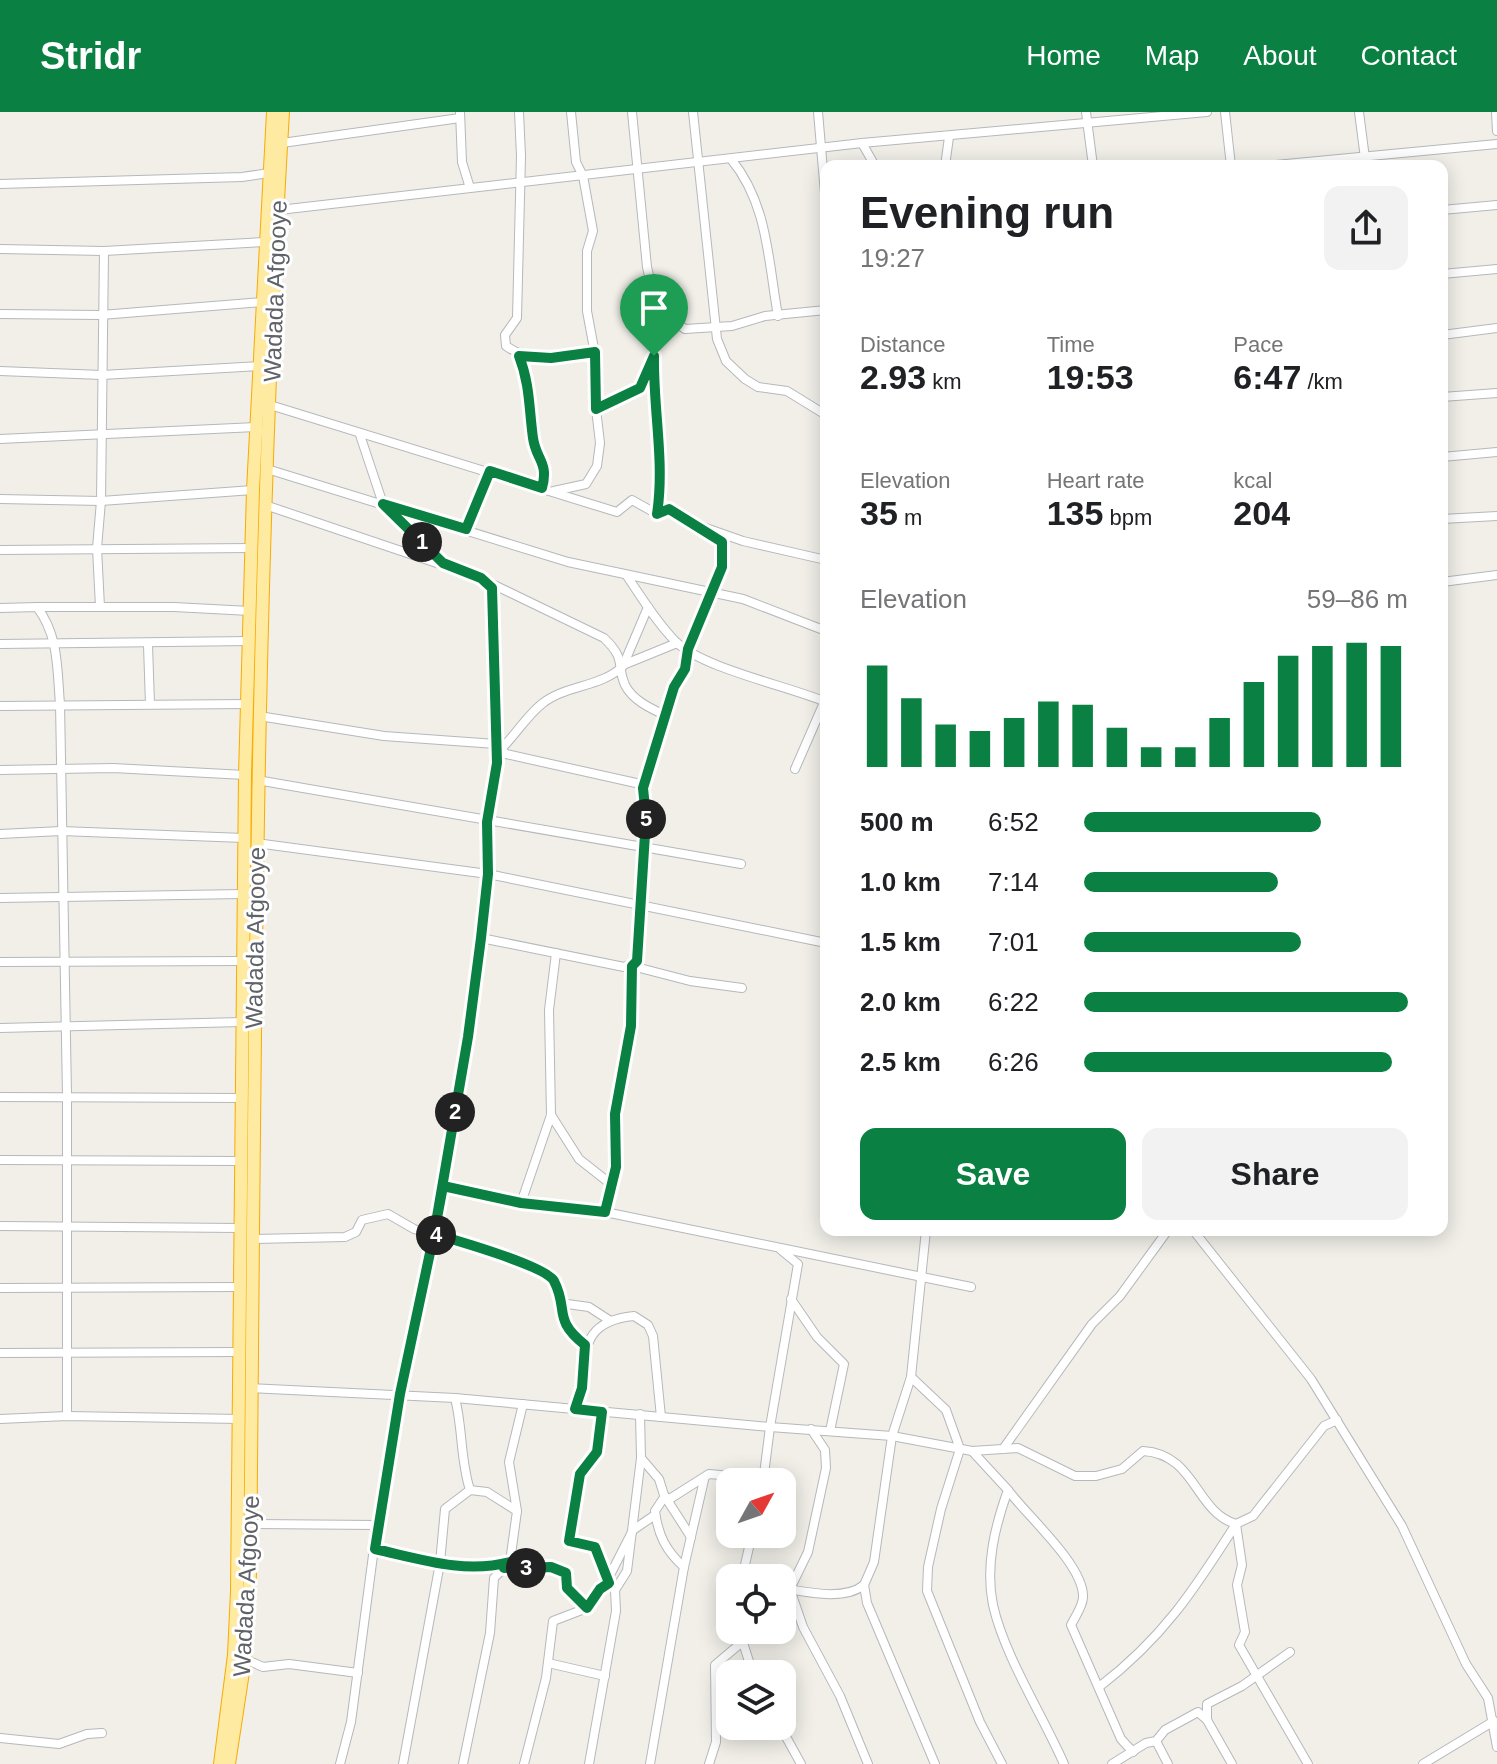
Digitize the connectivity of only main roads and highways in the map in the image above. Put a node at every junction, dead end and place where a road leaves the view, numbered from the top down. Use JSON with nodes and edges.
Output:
{"nodes":[{"id":1,"x":273,"y":112,"type":"edge"},
{"id":2,"x":283,"y":112,"type":"edge"},
{"id":3,"x":251,"y":777,"type":"junction"},
{"id":4,"x":250,"y":840,"type":"junction"},
{"id":5,"x":220,"y":1764,"type":"edge"},
{"id":6,"x":229,"y":1764,"type":"edge"}],
"edges":[{"from":1,"to":3,"type":"highway","name":"Wadada Afgooye"},
{"from":2,"to":3,"type":"highway","name":"Wadada Afgooye"},
{"from":3,"to":4,"type":"highway","name":"Wadada Afgooye"},
{"from":4,"to":5,"type":"highway","name":"Wadada Afgooye"},
{"from":4,"to":6,"type":"highway","name":"Wadada Afgooye"}]}
